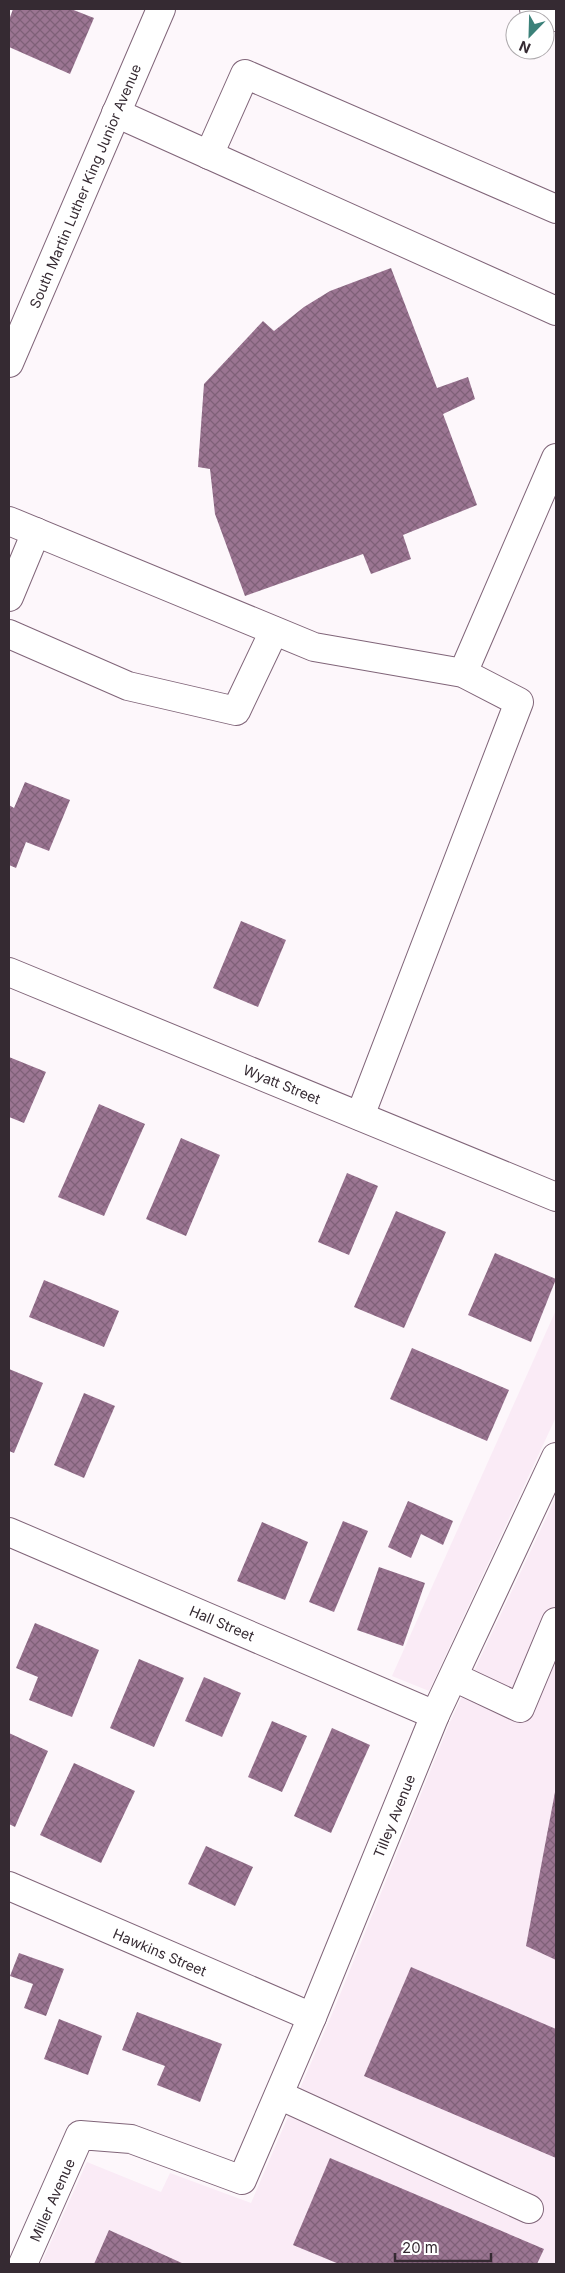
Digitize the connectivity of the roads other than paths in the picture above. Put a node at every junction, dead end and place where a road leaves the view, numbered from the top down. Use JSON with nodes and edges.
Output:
{"nodes":[{"id":1,"x":161,"y":9,"type":"edge"},
{"id":2,"x":534,"y":9,"type":"edge"},
{"id":3,"x":556,"y":18,"type":"edge"},
{"id":4,"x":116,"y":113,"type":"junction"},
{"id":5,"x":208,"y":155,"type":"junction"},
{"id":6,"x":556,"y":210,"type":"edge"},
{"id":7,"x":556,"y":311,"type":"edge"},
{"id":8,"x":9,"y":363,"type":"edge"},
{"id":9,"x":556,"y":458,"type":"edge"},
{"id":10,"x":9,"y":521,"type":"edge"},
{"id":11,"x":36,"y":532,"type":"junction"},
{"id":12,"x":9,"y":597,"type":"edge"},
{"id":13,"x":274,"y":631,"type":"junction"},
{"id":14,"x":9,"y":634,"type":"edge"},
{"id":15,"x":463,"y":673,"type":"junction"},
{"id":16,"x":9,"y":972,"type":"edge"},
{"id":17,"x":360,"y":1116,"type":"junction"},
{"id":18,"x":556,"y":1197,"type":"edge"},
{"id":19,"x":556,"y":1457,"type":"edge"},
{"id":20,"x":9,"y":1532,"type":"edge"},
{"id":21,"x":556,"y":1622,"type":"edge"},
{"id":22,"x":454,"y":1677,"type":"junction"},
{"id":23,"x":435,"y":1715,"type":"junction"},
{"id":24,"x":9,"y":1886,"type":"edge"},
{"id":25,"x":312,"y":2018,"type":"junction"},
{"id":26,"x":279,"y":2096,"type":"junction"},
{"id":27,"x":80,"y":2135,"type":"joint"},
{"id":28,"x":529,"y":2209,"type":"dead end"},
{"id":29,"x":23,"y":2264,"type":"edge"}],
"edges":[{"from":1,"to":4,"type":"street","name":"South Martin Luther King Junior Avenue"},
{"from":2,"to":3,"type":"street"},
{"from":4,"to":5,"type":"street"},
{"from":4,"to":8,"type":"street","name":"South Martin Luther King Junior Avenue"},
{"from":5,"to":6,"type":"street"},
{"from":5,"to":7,"type":"street"},
{"from":9,"to":15,"type":"street"},
{"from":10,"to":11,"type":"street"},
{"from":11,"to":12,"type":"street"},
{"from":11,"to":13,"type":"street"},
{"from":13,"to":14,"type":"street"},
{"from":13,"to":15,"type":"street"},
{"from":15,"to":17,"type":"street"},
{"from":16,"to":17,"type":"street","name":"Wyatt Street"},
{"from":17,"to":18,"type":"street","name":"Wyatt Street"},
{"from":19,"to":22,"type":"street","name":"Tilley Avenue"},
{"from":20,"to":23,"type":"street","name":"Hall Street"},
{"from":21,"to":22,"type":"street"},
{"from":22,"to":23,"type":"street","name":"Tilley Avenue"},
{"from":23,"to":25,"type":"street","name":"Tilley Avenue"},
{"from":24,"to":25,"type":"street","name":"Hawkins Street"},
{"from":25,"to":26,"type":"street","name":"Tilley Avenue"},
{"from":26,"to":27,"type":"street","name":"Tilley Avenue"},
{"from":26,"to":28,"type":"street"},
{"from":27,"to":29,"type":"street","name":"Miller Avenue"}]}
